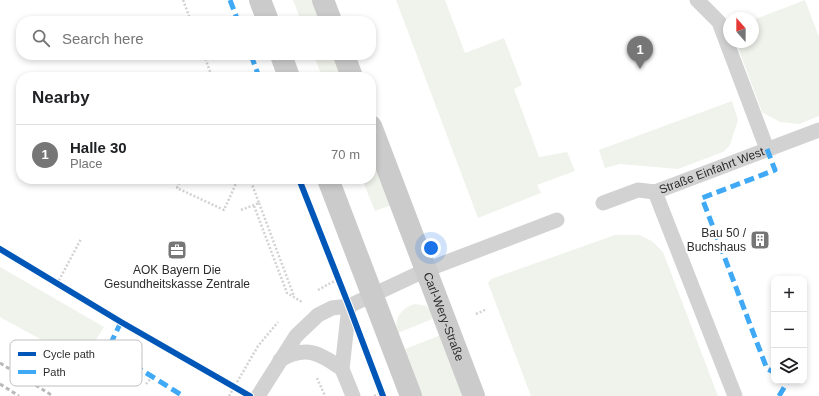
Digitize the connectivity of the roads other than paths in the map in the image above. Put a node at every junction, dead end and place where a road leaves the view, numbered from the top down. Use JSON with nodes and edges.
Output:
{"nodes":[{"id":1,"x":260,"y":0,"type":"edge"},
{"id":2,"x":323,"y":0,"type":"edge"},
{"id":3,"x":697,"y":0,"type":"edge"},
{"id":4,"x":266,"y":16,"type":"edge"},
{"id":5,"x":329,"y":16,"type":"edge"},
{"id":6,"x":283,"y":60,"type":"edge"},
{"id":7,"x":346,"y":60,"type":"edge"},
{"id":8,"x":287,"y":72,"type":"edge"},
{"id":9,"x":350,"y":72,"type":"edge"},
{"id":10,"x":819,"y":130,"type":"edge"},
{"id":11,"x":376,"y":139,"type":"edge"},
{"id":12,"x":767,"y":149,"type":"junction"},
{"id":13,"x":330,"y":184,"type":"edge"},
{"id":14,"x":655,"y":192,"type":"junction"},
{"id":15,"x":603,"y":203,"type":"dead end"},
{"id":16,"x":557,"y":220,"type":"dead end"},
{"id":17,"x":426,"y":270,"type":"junction"},
{"id":18,"x":372,"y":294,"type":"junction"},
{"id":19,"x":349,"y":306,"type":"junction"},
{"id":20,"x":280,"y":360,"type":"junction"},
{"id":21,"x":342,"y":369,"type":"junction"},
{"id":22,"x":258,"y":396,"type":"edge"},
{"id":23,"x":353,"y":396,"type":"edge"},
{"id":24,"x":411,"y":396,"type":"edge"},
{"id":25,"x":474,"y":396,"type":"edge"},
{"id":26,"x":735,"y":396,"type":"edge"}],
"edges":[{"from":1,"to":4,"type":"main road"},
{"from":2,"to":5,"type":"main road"},
{"from":3,"to":12,"type":"lane"},
{"from":6,"to":8,"type":"main road"},
{"from":7,"to":9,"type":"main road"},
{"from":10,"to":12,"type":"lane","name":"Straße Einfahrt West"},
{"from":11,"to":17,"type":"main road","name":"Carl-Wery-Straße"},
{"from":12,"to":14,"type":"lane","name":"Straße Einfahrt West"},
{"from":13,"to":18,"type":"main road"},
{"from":14,"to":15,"type":"lane","name":"Straße Einfahrt West"},
{"from":14,"to":26,"type":"lane"},
{"from":16,"to":17,"type":"lane"},
{"from":17,"to":18,"type":"lane"},
{"from":17,"to":25,"type":"main road","name":"Carl-Wery-Straße"},
{"from":18,"to":19,"type":"lane"},
{"from":18,"to":24,"type":"main road"},
{"from":19,"to":20,"type":"lane"},
{"from":19,"to":21,"type":"lane"},
{"from":20,"to":21,"type":"lane"},
{"from":20,"to":22,"type":"lane"},
{"from":21,"to":23,"type":"lane"}]}
